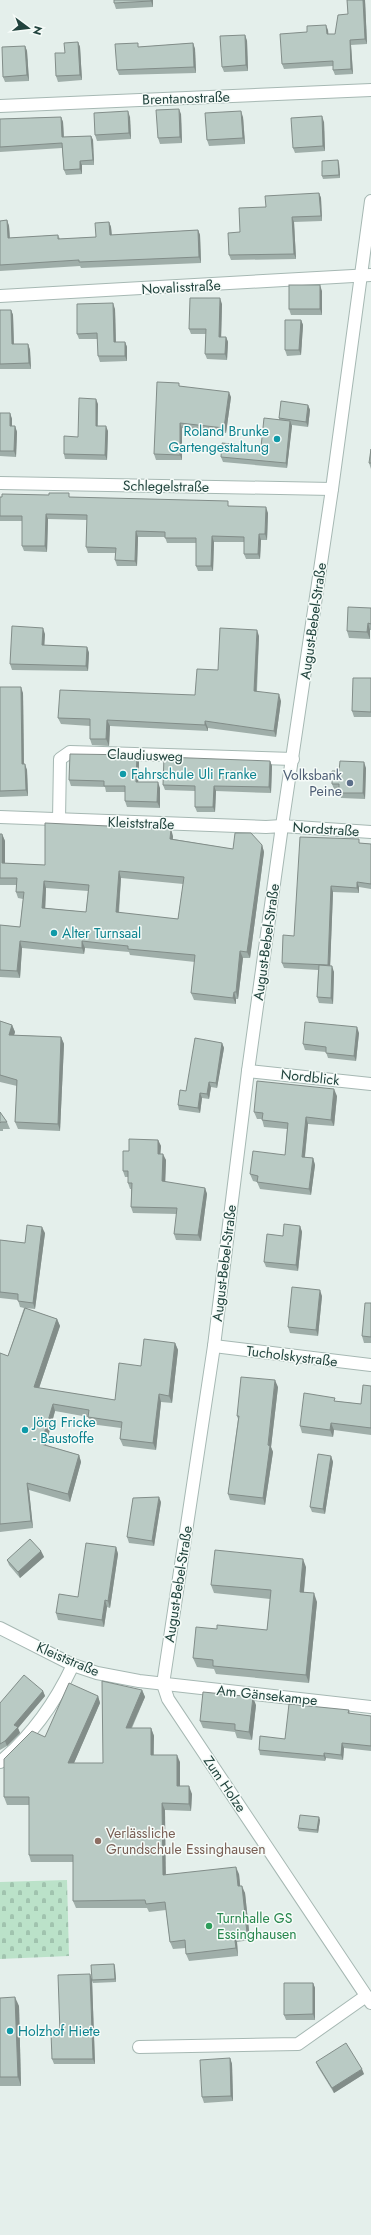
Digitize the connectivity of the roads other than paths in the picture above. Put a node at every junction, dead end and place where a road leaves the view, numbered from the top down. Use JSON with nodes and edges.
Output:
{"nodes":[{"id":1,"x":371,"y":90,"type":"edge"},
{"id":2,"x":0,"y":106,"type":"edge"},
{"id":3,"x":371,"y":200,"type":"edge"},
{"id":4,"x":366,"y":275,"type":"edge"},
{"id":5,"x":0,"y":296,"type":"edge"},
{"id":6,"x":0,"y":483,"type":"edge"},
{"id":7,"x":332,"y":489,"type":"junction"},
{"id":8,"x":292,"y":759,"type":"junction"},
{"id":9,"x":0,"y":817,"type":"edge"},
{"id":10,"x":59,"y":820,"type":"junction"},
{"id":11,"x":282,"y":826,"type":"junction"},
{"id":12,"x":371,"y":832,"type":"edge"},
{"id":13,"x":248,"y":1071,"type":"junction"},
{"id":14,"x":371,"y":1084,"type":"edge"},
{"id":15,"x":214,"y":1346,"type":"junction"},
{"id":16,"x":371,"y":1365,"type":"edge"},
{"id":17,"x":0,"y":1628,"type":"edge"},
{"id":18,"x":73,"y":1665,"type":"junction"},
{"id":19,"x":163,"y":1684,"type":"junction"},
{"id":20,"x":371,"y":1707,"type":"edge"},
{"id":21,"x":0,"y":1762,"type":"edge"},
{"id":22,"x":369,"y":2000,"type":"edge"},
{"id":23,"x":139,"y":2047,"type":"dead end"}],
"edges":[{"from":1,"to":2,"type":"street","name":"Brentanostraße"},
{"from":3,"to":4,"type":"street","name":"August-Bebel-Straße"},
{"from":4,"to":5,"type":"street","name":"Novalisstraße"},
{"from":4,"to":7,"type":"street","name":"August-Bebel-Straße"},
{"from":6,"to":7,"type":"street","name":"Schlegelstraße"},
{"from":7,"to":8,"type":"street","name":"August-Bebel-Straße"},
{"from":8,"to":10,"type":"street","name":"Claudiusweg"},
{"from":8,"to":11,"type":"street","name":"August-Bebel-Straße"},
{"from":9,"to":10,"type":"street","name":"Kleiststraße"},
{"from":10,"to":11,"type":"street","name":"Kleiststraße"},
{"from":11,"to":12,"type":"street","name":"Nordstraße"},
{"from":11,"to":13,"type":"street","name":"August-Bebel-Straße"},
{"from":13,"to":14,"type":"street","name":"Nordblick"},
{"from":13,"to":15,"type":"street","name":"August-Bebel-Straße"},
{"from":15,"to":16,"type":"street","name":"Tucholskystraße"},
{"from":15,"to":19,"type":"street","name":"August-Bebel-Straße"},
{"from":17,"to":18,"type":"street","name":"Kleiststraße"},
{"from":18,"to":19,"type":"street","name":"Kleiststraße"},
{"from":18,"to":21,"type":"street"},
{"from":19,"to":20,"type":"street","name":"Am Gänsekampe"},
{"from":19,"to":22,"type":"street","name":"Zum Holze"},
{"from":22,"to":23,"type":"street"}]}
